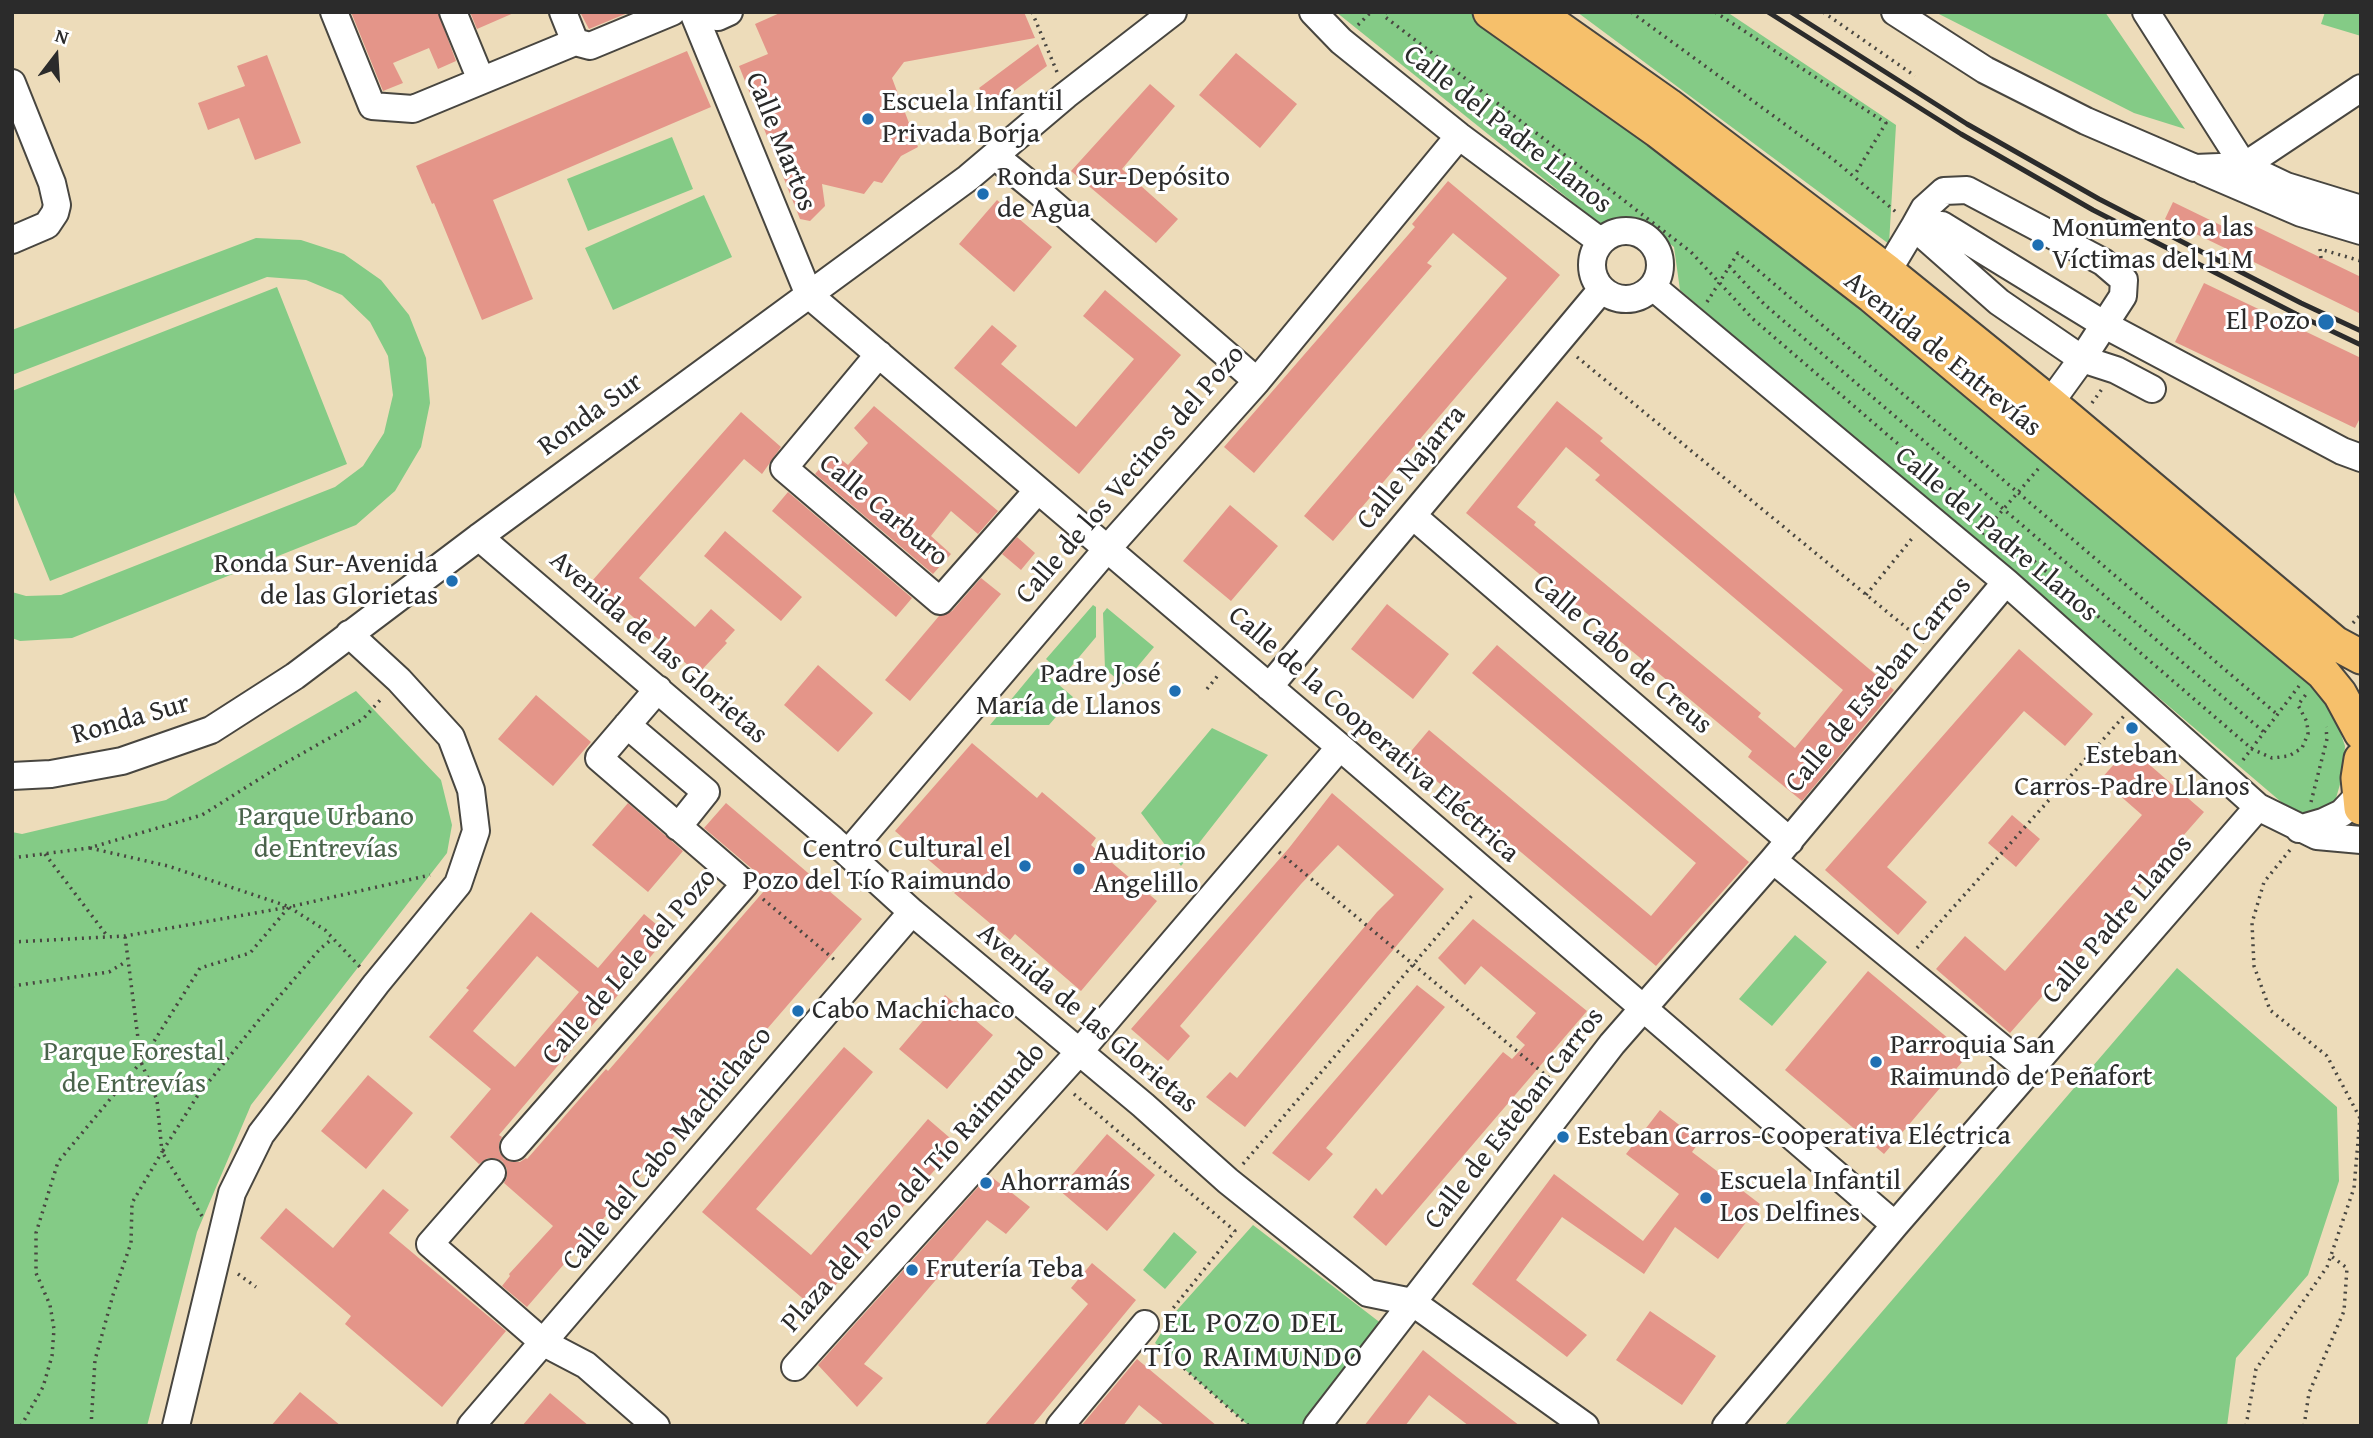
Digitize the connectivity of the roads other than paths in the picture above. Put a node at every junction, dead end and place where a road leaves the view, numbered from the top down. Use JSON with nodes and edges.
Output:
{"nodes":[{"id":1,"x":334,"y":12,"type":"edge"},
{"id":2,"x":453,"y":12,"type":"edge"},
{"id":3,"x":563,"y":12,"type":"edge"},
{"id":4,"x":672,"y":12,"type":"edge"},
{"id":5,"x":1313,"y":12,"type":"edge"},
{"id":6,"x":1490,"y":12,"type":"edge"},
{"id":7,"x":1536,"y":12,"type":"edge"},
{"id":8,"x":1895,"y":12,"type":"edge"},
{"id":9,"x":2146,"y":12,"type":"edge"},
{"id":10,"x":713,"y":14,"type":"edge"},
{"id":11,"x":1175,"y":14,"type":"edge"},
{"id":12,"x":575,"y":42,"type":"junction"},
{"id":13,"x":481,"y":80,"type":"junction"},
{"id":14,"x":12,"y":83,"type":"edge"},
{"id":15,"x":2361,"y":88,"type":"edge"},
{"id":16,"x":1459,"y":136,"type":"junction"},
{"id":17,"x":995,"y":156,"type":"junction"},
{"id":18,"x":2244,"y":166,"type":"junction"},
{"id":19,"x":2195,"y":168,"type":"junction"},
{"id":20,"x":2361,"y":209,"type":"edge"},
{"id":21,"x":1914,"y":227,"type":"junction"},
{"id":22,"x":2361,"y":231,"type":"edge"},
{"id":23,"x":12,"y":240,"type":"edge"},
{"id":24,"x":1600,"y":241,"type":"junction"},
{"id":25,"x":1880,"y":284,"type":"junction"},
{"id":26,"x":1653,"y":287,"type":"junction"},
{"id":27,"x":1602,"y":289,"type":"junction"},
{"id":28,"x":809,"y":295,"type":"junction"},
{"id":29,"x":2105,"y":325,"type":"junction"},
{"id":30,"x":879,"y":354,"type":"junction"},
{"id":31,"x":2082,"y":359,"type":"junction"},
{"id":32,"x":1257,"y":381,"type":"junction"},
{"id":33,"x":2152,"y":389,"type":"dead end"},
{"id":34,"x":2050,"y":404,"type":"junction"},
{"id":35,"x":2361,"y":458,"type":"edge"},
{"id":36,"x":1038,"y":490,"type":"junction"},
{"id":37,"x":1413,"y":516,"type":"junction"},
{"id":38,"x":479,"y":537,"type":"junction"},
{"id":39,"x":1107,"y":549,"type":"junction"},
{"id":40,"x":2006,"y":582,"type":"junction"},
{"id":41,"x":349,"y":634,"type":"junction"},
{"id":42,"x":2361,"y":657,"type":"edge"},
{"id":43,"x":1269,"y":687,"type":"junction"},
{"id":44,"x":658,"y":690,"type":"junction"},
{"id":45,"x":627,"y":725,"type":"junction"},
{"id":46,"x":2361,"y":733,"type":"edge"},
{"id":47,"x":1340,"y":747,"type":"junction"},
{"id":48,"x":2361,"y":759,"type":"edge"},
{"id":49,"x":12,"y":776,"type":"edge"},
{"id":50,"x":2360,"y":802,"type":"edge"},
{"id":51,"x":2258,"y":807,"type":"junction"},
{"id":52,"x":678,"y":827,"type":"junction"},
{"id":53,"x":2299,"y":829,"type":"junction"},
{"id":54,"x":2361,"y":840,"type":"edge"},
{"id":55,"x":1781,"y":851,"type":"junction"},
{"id":56,"x":848,"y":853,"type":"junction"},
{"id":57,"x":912,"y":912,"type":"junction"},
{"id":58,"x":1644,"y":1009,"type":"junction"},
{"id":59,"x":1080,"y":1051,"type":"junction"},
{"id":60,"x":2030,"y":1071,"type":"junction"},
{"id":61,"x":514,"y":1147,"type":"dead end"},
{"id":62,"x":492,"y":1173,"type":"dead end"},
{"id":63,"x":1895,"y":1225,"type":"junction"},
{"id":64,"x":1412,"y":1301,"type":"junction"},
{"id":65,"x":1143,"y":1327,"type":"road end"},
{"id":66,"x":544,"y":1343,"type":"junction"},
{"id":67,"x":795,"y":1367,"type":"dead end"},
{"id":68,"x":176,"y":1426,"type":"edge"},
{"id":69,"x":471,"y":1426,"type":"edge"},
{"id":70,"x":656,"y":1426,"type":"edge"},
{"id":71,"x":1060,"y":1426,"type":"edge"},
{"id":72,"x":1317,"y":1426,"type":"edge"},
{"id":73,"x":1585,"y":1426,"type":"edge"},
{"id":74,"x":1726,"y":1426,"type":"edge"}],
"edges":[{"from":1,"to":13,"type":"street"},
{"from":2,"to":13,"type":"street"},
{"from":3,"to":12,"type":"street"},
{"from":4,"to":12,"type":"street"},
{"from":5,"to":16,"type":"street","name":"Calle del Padre Llanos"},
{"from":6,"to":25,"type":"main road","name":"Avenida de Entrevías"},
{"from":7,"to":25,"type":"main road","name":"Avenida de Entrevías"},
{"from":8,"to":19,"type":"street"},
{"from":9,"to":18,"type":"street"},
{"from":10,"to":28,"type":"street","name":"Calle Martos"},
{"from":11,"to":17,"type":"street","name":"Ronda Sur"},
{"from":12,"to":13,"type":"street"},
{"from":14,"to":23,"type":"street"},
{"from":15,"to":18,"type":"street"},
{"from":16,"to":24,"type":"street","name":"Calle del Padre Llanos"},
{"from":16,"to":32,"type":"street","name":"Calle de los Vecinos del Pozo"},
{"from":17,"to":28,"type":"street","name":"Ronda Sur"},
{"from":17,"to":32,"type":"street"},
{"from":18,"to":19,"type":"street"},
{"from":18,"to":20,"type":"street"},
{"from":19,"to":22,"type":"street"},
{"from":21,"to":25,"type":"street"},
{"from":21,"to":29,"type":"street"},
{"from":21,"to":29,"type":"street"},
{"from":21,"to":31,"type":"street"},
{"from":24,"to":26,"type":"street"},
{"from":24,"to":27,"type":"street"},
{"from":25,"to":34,"type":"main road","name":"Avenida de Entrevías"},
{"from":25,"to":46,"type":"main road","name":"Avenida de Entrevías"},
{"from":26,"to":27,"type":"street"},
{"from":26,"to":40,"type":"street","name":"Calle del Padre Llanos"},
{"from":27,"to":37,"type":"street","name":"Calle Najarra"},
{"from":28,"to":30,"type":"street","name":"Calle de la Cooperativa Eléctrica"},
{"from":28,"to":38,"type":"street","name":"Ronda Sur"},
{"from":29,"to":31,"type":"street"},
{"from":29,"to":35,"type":"street"},
{"from":30,"to":36,"type":"street","name":"Calle de la Cooperativa Eléctrica"},
{"from":30,"to":36,"type":"street","name":"Calle Carburo"},
{"from":31,"to":33,"type":"street"},
{"from":31,"to":34,"type":"street"},
{"from":32,"to":39,"type":"street","name":"Calle de los Vecinos del Pozo"},
{"from":34,"to":42,"type":"main road","name":"Avenida de Entrevías"},
{"from":36,"to":39,"type":"street","name":"Calle de la Cooperativa Eléctrica"},
{"from":37,"to":43,"type":"street","name":"Calle Najarra"},
{"from":37,"to":55,"type":"street","name":"Calle Cabo de Creus"},
{"from":38,"to":41,"type":"street","name":"Ronda Sur"},
{"from":38,"to":44,"type":"street","name":"Avenida de las Glorietas"},
{"from":39,"to":43,"type":"street","name":"Calle de la Cooperativa Eléctrica"},
{"from":39,"to":56,"type":"street","name":"Calle de los Vecinos del Pozo"},
{"from":40,"to":51,"type":"street","name":"Calle del Padre Llanos"},
{"from":40,"to":55,"type":"street","name":"Calle de Esteban Carros"},
{"from":41,"to":49,"type":"street","name":"Ronda Sur"},
{"from":41,"to":68,"type":"street"},
{"from":43,"to":47,"type":"street","name":"Calle de la Cooperativa Eléctrica"},
{"from":44,"to":45,"type":"street","name":"Calle de Lele del Pozo"},
{"from":44,"to":56,"type":"street","name":"Avenida de las Glorietas"},
{"from":45,"to":52,"type":"street"},
{"from":45,"to":52,"type":"street","name":"Calle de Lele del Pozo"},
{"from":47,"to":58,"type":"street","name":"Calle de la Cooperativa Eléctrica"},
{"from":47,"to":59,"type":"street","name":"Plaza del Pozo del Tío Raimundo"},
{"from":48,"to":50,"type":"main road"},
{"from":50,"to":53,"type":"street"},
{"from":51,"to":53,"type":"street","name":"Calle del Padre Llanos"},
{"from":51,"to":60,"type":"street","name":"Calle Padre Llanos"},
{"from":52,"to":61,"type":"street","name":"Calle de Lele del Pozo"},
{"from":53,"to":54,"type":"street","name":"Calle del Padre Llanos"},
{"from":55,"to":58,"type":"street","name":"Calle de Esteban Carros"},
{"from":55,"to":60,"type":"street"},
{"from":56,"to":57,"type":"street","name":"Avenida de las Glorietas"},
{"from":57,"to":59,"type":"street","name":"Avenida de las Glorietas"},
{"from":57,"to":66,"type":"street","name":"Calle del Cabo Machichaco"},
{"from":58,"to":63,"type":"street","name":"Calle de la Cooperativa Eléctrica"},
{"from":58,"to":64,"type":"street","name":"Calle de Esteban Carros"},
{"from":59,"to":64,"type":"street","name":"Avenida de las Glorietas"},
{"from":59,"to":67,"type":"street","name":"Plaza del Pozo del Tío Raimundo"},
{"from":60,"to":63,"type":"street","name":"Calle Padre Llanos"},
{"from":62,"to":66,"type":"street"},
{"from":63,"to":74,"type":"street","name":"Calle Padre Llanos"},
{"from":64,"to":72,"type":"street","name":"Calle de Esteban Carros"},
{"from":64,"to":73,"type":"street","name":"Avenida de las Glorietas"},
{"from":65,"to":71,"type":"street"},
{"from":66,"to":69,"type":"street","name":"Calle del Cabo Machichaco"},
{"from":66,"to":70,"type":"street"}]}
